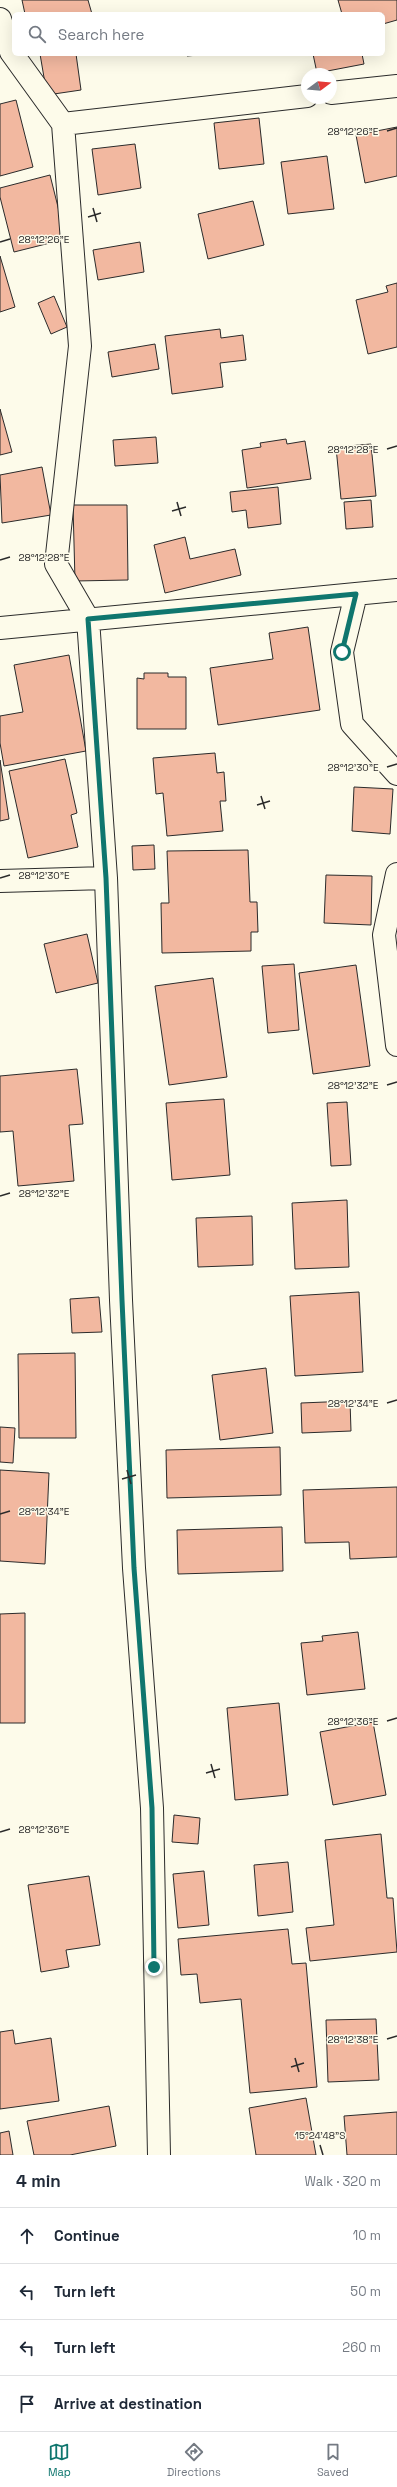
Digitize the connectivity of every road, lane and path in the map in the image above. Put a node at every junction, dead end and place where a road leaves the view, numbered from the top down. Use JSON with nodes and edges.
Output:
{"nodes":[{"id":1,"x":0,"y":19,"type":"edge"},
{"id":2,"x":12,"y":53,"type":"edge"},
{"id":3,"x":14,"y":56,"type":"edge"},
{"id":4,"x":397,"y":86,"type":"edge"},
{"id":5,"x":337,"y":93,"type":"edge"},
{"id":6,"x":301,"y":97,"type":"edge"},
{"id":7,"x":63,"y":124,"type":"junction"},
{"id":8,"x":397,"y":590,"type":"edge"},
{"id":9,"x":356,"y":594,"type":"junction"},
{"id":10,"x":88,"y":619,"type":"junction"},
{"id":11,"x":0,"y":628,"type":"edge"},
{"id":12,"x":397,"y":774,"type":"edge"},
{"id":13,"x":397,"y":874,"type":"edge"},
{"id":14,"x":106,"y":878,"type":"junction"},
{"id":15,"x":0,"y":881,"type":"edge"},
{"id":16,"x":397,"y":1045,"type":"edge"},
{"id":17,"x":159,"y":2155,"type":"edge"}],
"edges":[{"from":1,"to":2,"type":"street"},
{"from":3,"to":7,"type":"street"},
{"from":4,"to":5,"type":"street"},
{"from":6,"to":7,"type":"street"},
{"from":7,"to":10,"type":"street"},
{"from":8,"to":9,"type":"street"},
{"from":9,"to":10,"type":"street"},
{"from":9,"to":12,"type":"street"},
{"from":10,"to":11,"type":"street"},
{"from":10,"to":14,"type":"street"},
{"from":13,"to":16,"type":"street"},
{"from":14,"to":15,"type":"street"},
{"from":14,"to":17,"type":"street"}]}
